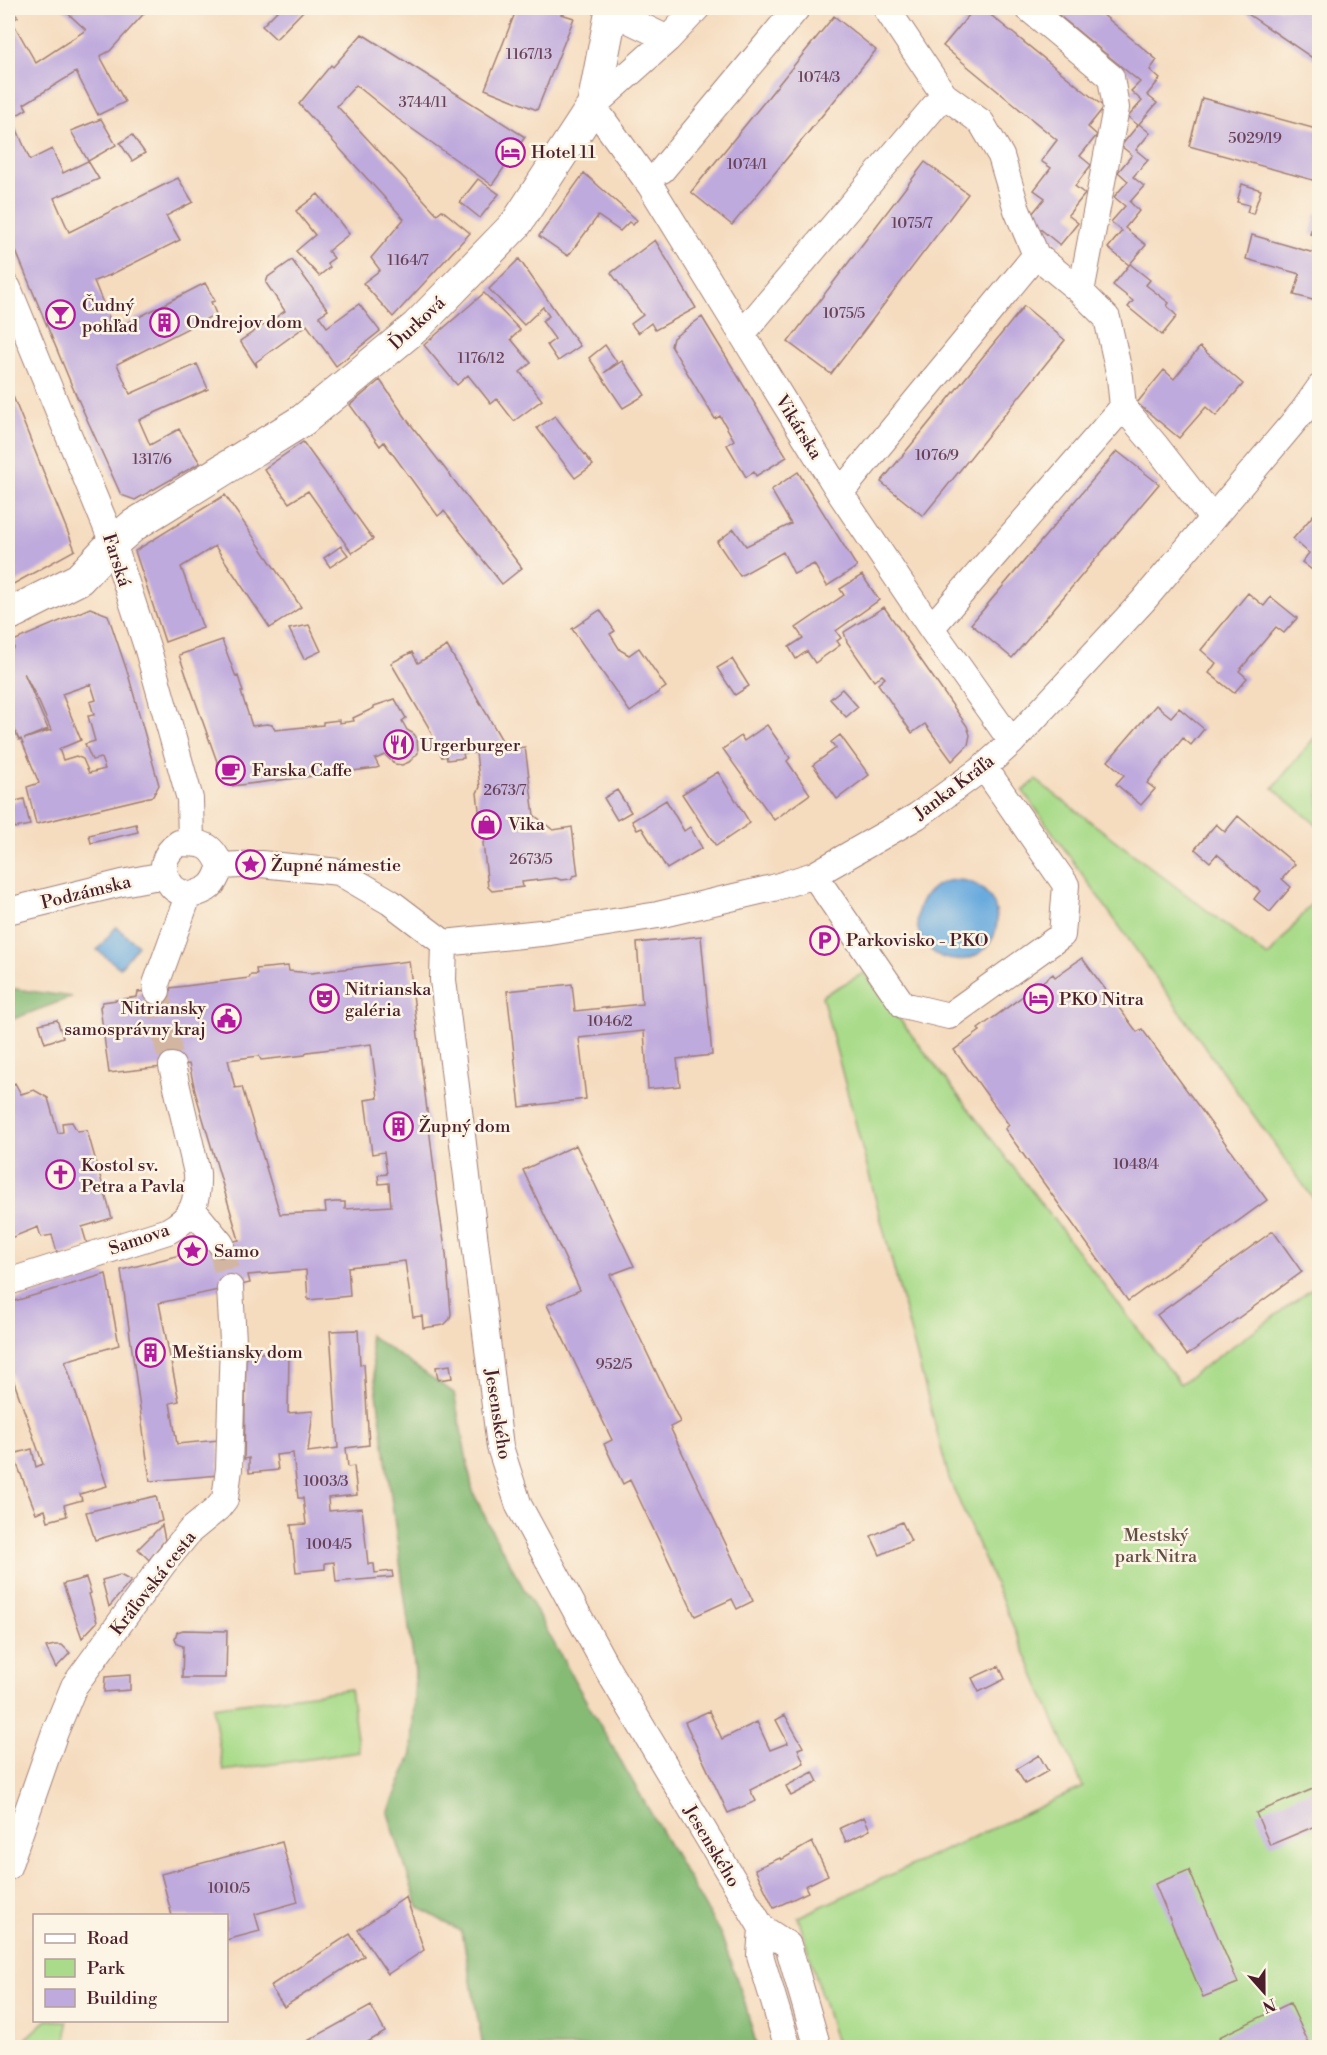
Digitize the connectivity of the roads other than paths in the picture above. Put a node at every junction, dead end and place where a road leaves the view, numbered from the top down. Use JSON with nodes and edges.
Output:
{"nodes":[{"id":1,"x":698,"y":8,"type":"edge"},
{"id":2,"x":796,"y":8,"type":"edge"},
{"id":3,"x":1028,"y":8,"type":"edge"},
{"id":4,"x":612,"y":10,"type":"edge"},
{"id":5,"x":897,"y":12,"type":"edge"},
{"id":6,"x":668,"y":39,"type":"junction"},
{"id":7,"x":944,"y":95,"type":"junction"},
{"id":8,"x":594,"y":106,"type":"junction"},
{"id":9,"x":662,"y":170,"type":"dead end"},
{"id":10,"x":1036,"y":255,"type":"junction"},
{"id":11,"x":8,"y":288,"type":"edge"},
{"id":12,"x":1082,"y":292,"type":"junction"},
{"id":13,"x":742,"y":334,"type":"junction"},
{"id":14,"x":1320,"y":387,"type":"edge"},
{"id":15,"x":1123,"y":407,"type":"junction"},
{"id":16,"x":840,"y":493,"type":"junction"},
{"id":17,"x":1212,"y":519,"type":"junction"},
{"id":18,"x":113,"y":543,"type":"junction"},
{"id":19,"x":8,"y":615,"type":"edge"},
{"id":20,"x":931,"y":627,"type":"junction"},
{"id":21,"x":1012,"y":742,"type":"junction"},
{"id":22,"x":984,"y":767,"type":"junction"},
{"id":23,"x":191,"y":843,"type":"junction"},
{"id":24,"x":221,"y":866,"type":"junction"},
{"id":25,"x":164,"y":875,"type":"junction"},
{"id":26,"x":814,"y":875,"type":"junction"},
{"id":27,"x":188,"y":896,"type":"junction"},
{"id":28,"x":8,"y":910,"type":"edge"},
{"id":29,"x":444,"y":943,"type":"junction"},
{"id":30,"x":157,"y":991,"type":"tunnel mouth"},
{"id":31,"x":172,"y":1066,"type":"tunnel mouth"},
{"id":32,"x":193,"y":1209,"type":"junction"},
{"id":33,"x":221,"y":1244,"type":"tunnel mouth"},
{"id":34,"x":8,"y":1282,"type":"edge"},
{"id":35,"x":231,"y":1288,"type":"tunnel mouth"},
{"id":36,"x":8,"y":1867,"type":"edge"},
{"id":37,"x":762,"y":1928,"type":"junction"},
{"id":38,"x":788,"y":2048,"type":"edge"},
{"id":39,"x":818,"y":2048,"type":"edge"}],
"edges":[{"from":1,"to":6,"type":"street"},
{"from":2,"to":9,"type":"street"},
{"from":3,"to":12,"type":"street"},
{"from":4,"to":6,"type":"street","name":"Ďurková"},
{"from":4,"to":8,"type":"street","name":"Ďurková"},
{"from":5,"to":7,"type":"street"},
{"from":6,"to":8,"type":"street"},
{"from":7,"to":10,"type":"street"},
{"from":7,"to":13,"type":"street"},
{"from":8,"to":13,"type":"street","name":"Vikárska"},
{"from":8,"to":18,"type":"street","name":"Ďurková"},
{"from":10,"to":12,"type":"street"},
{"from":10,"to":16,"type":"street"},
{"from":11,"to":18,"type":"street","name":"Farská"},
{"from":12,"to":15,"type":"street"},
{"from":13,"to":16,"type":"street","name":"Vikárska"},
{"from":14,"to":17,"type":"street","name":"Janka Kráľa"},
{"from":15,"to":17,"type":"street"},
{"from":15,"to":20,"type":"street"},
{"from":16,"to":20,"type":"street","name":"Vikárska"},
{"from":17,"to":21,"type":"street","name":"Janka Kráľa"},
{"from":18,"to":19,"type":"street","name":"Ďurková"},
{"from":18,"to":23,"type":"street","name":"Farská"},
{"from":20,"to":21,"type":"street","name":"Vikárska"},
{"from":21,"to":22,"type":"street","name":"Janka Kráľa"},
{"from":22,"to":26,"type":"street","name":"Janka Kráľa"},
{"from":22,"to":26,"type":"street"},
{"from":23,"to":24,"type":"street"},
{"from":23,"to":25,"type":"street"},
{"from":24,"to":27,"type":"street"},
{"from":24,"to":29,"type":"street"},
{"from":25,"to":27,"type":"street"},
{"from":25,"to":28,"type":"street","name":"Podzámska"},
{"from":26,"to":29,"type":"street","name":"Janka Kráľa"},
{"from":27,"to":30,"type":"street"},
{"from":29,"to":37,"type":"street","name":"Jesenského"},
{"from":31,"to":32,"type":"street"},
{"from":32,"to":33,"type":"street"},
{"from":32,"to":34,"type":"street","name":"Samova"},
{"from":35,"to":36,"type":"street","name":"Kráľovská cesta"},
{"from":37,"to":38,"type":"street"},
{"from":37,"to":39,"type":"street","name":"Jesenského"}]}
